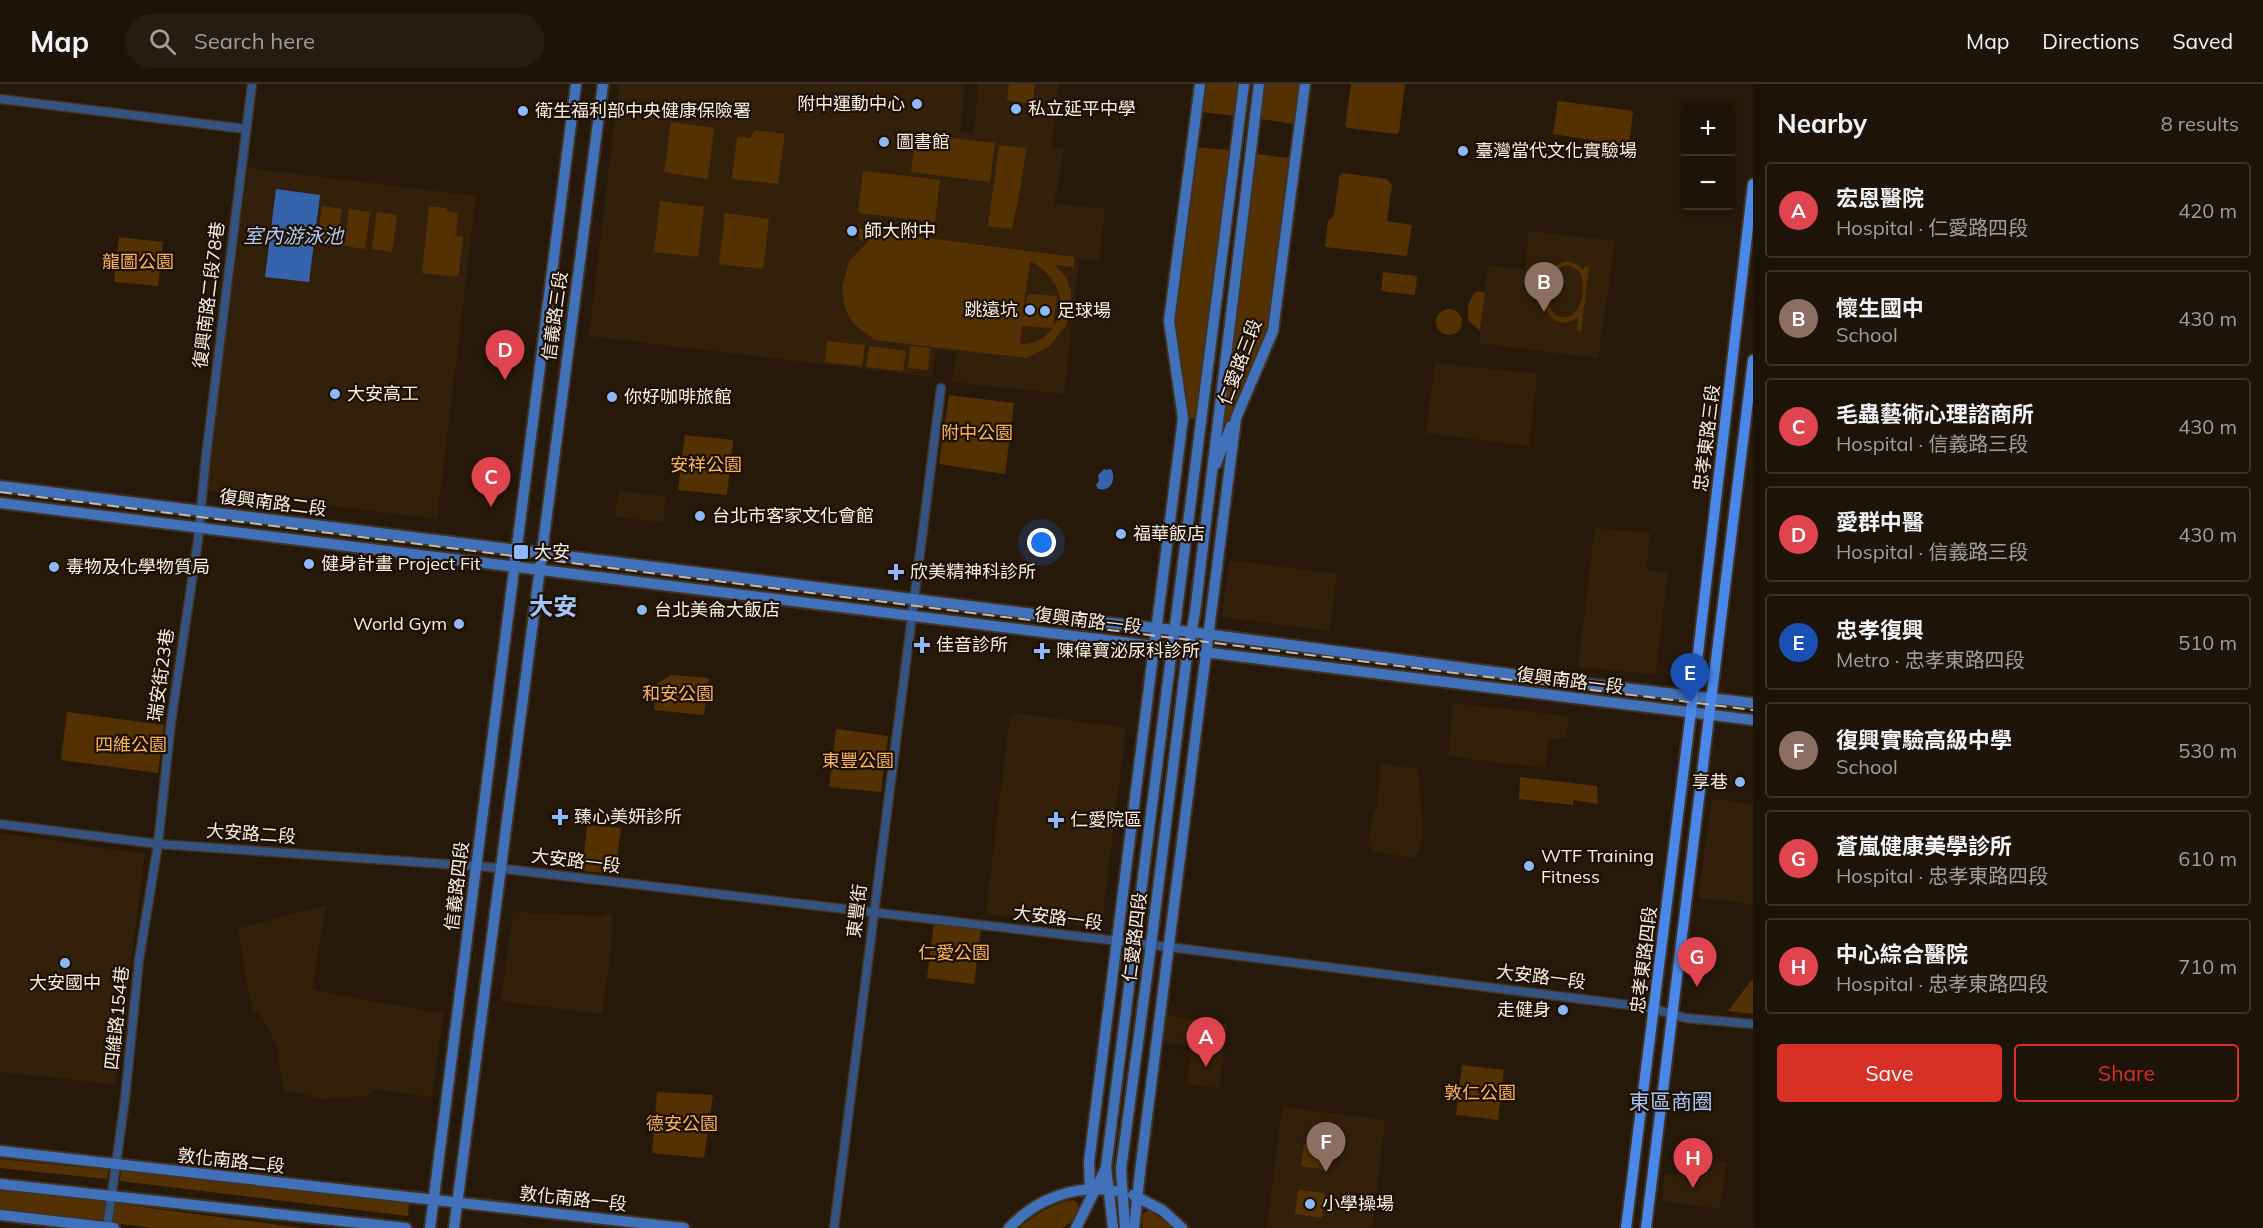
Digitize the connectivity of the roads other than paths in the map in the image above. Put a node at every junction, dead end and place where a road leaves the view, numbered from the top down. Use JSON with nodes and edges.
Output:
{"nodes":[{"id":1,"x":252,"y":84,"type":"edge"},
{"id":2,"x":576,"y":84,"type":"edge"},
{"id":3,"x":603,"y":84,"type":"edge"},
{"id":4,"x":1200,"y":84,"type":"edge"},
{"id":5,"x":1244,"y":84,"type":"edge"},
{"id":6,"x":1259,"y":84,"type":"edge"},
{"id":7,"x":1305,"y":84,"type":"edge"},
{"id":8,"x":0,"y":99,"type":"edge"},
{"id":9,"x":246,"y":129,"type":"junction"},
{"id":10,"x":1753,"y":184,"type":"edge"},
{"id":11,"x":1753,"y":360,"type":"edge"},
{"id":12,"x":941,"y":388,"type":"dead end"},
{"id":13,"x":1236,"y":418,"type":"junction"},
{"id":14,"x":1212,"y":473,"type":"junction"},
{"id":15,"x":0,"y":486,"type":"edge"},
{"id":16,"x":0,"y":503,"type":"edge"},
{"id":17,"x":201,"y":511,"type":"junction"},
{"id":18,"x":199,"y":528,"type":"junction"},
{"id":19,"x":517,"y":549,"type":"junction"},
{"id":20,"x":542,"y":552,"type":"junction"},
{"id":21,"x":520,"y":568,"type":"junction"},
{"id":22,"x":539,"y":570,"type":"junction"},
{"id":23,"x":914,"y":599,"type":"junction"},
{"id":24,"x":911,"y":616,"type":"junction"},
{"id":25,"x":1156,"y":628,"type":"junction"},
{"id":26,"x":1174,"y":630,"type":"junction"},
{"id":27,"x":1191,"y":632,"type":"junction"},
{"id":28,"x":1209,"y":634,"type":"junction"},
{"id":29,"x":1154,"y":645,"type":"junction"},
{"id":30,"x":1172,"y":647,"type":"junction"},
{"id":31,"x":1188,"y":650,"type":"junction"},
{"id":32,"x":1207,"y":652,"type":"junction"},
{"id":33,"x":1693,"y":696,"type":"junction"},
{"id":34,"x":1712,"y":698,"type":"junction"},
{"id":35,"x":1753,"y":703,"type":"edge"},
{"id":36,"x":1691,"y":712,"type":"junction"},
{"id":37,"x":1709,"y":714,"type":"junction"},
{"id":38,"x":1753,"y":720,"type":"edge"},
{"id":39,"x":0,"y":824,"type":"edge"},
{"id":40,"x":158,"y":844,"type":"junction"},
{"id":41,"x":476,"y":866,"type":"junction"},
{"id":42,"x":501,"y":868,"type":"junction"},
{"id":43,"x":873,"y":912,"type":"junction"},
{"id":44,"x":1117,"y":941,"type":"junction"},
{"id":45,"x":1135,"y":943,"type":"junction"},
{"id":46,"x":1151,"y":945,"type":"junction"},
{"id":47,"x":1169,"y":947,"type":"junction"},
{"id":48,"x":1655,"y":1009,"type":"junction"},
{"id":49,"x":1673,"y":1016,"type":"junction"},
{"id":50,"x":1753,"y":1024,"type":"edge"},
{"id":51,"x":0,"y":1151,"type":"edge"},
{"id":52,"x":116,"y":1164,"type":"junction"},
{"id":53,"x":1106,"y":1167,"type":"junction"},
{"id":54,"x":0,"y":1184,"type":"edge"},
{"id":55,"x":1093,"y":1189,"type":"junction"},
{"id":56,"x":1108,"y":1190,"type":"junction"},
{"id":57,"x":1123,"y":1192,"type":"junction"},
{"id":58,"x":111,"y":1196,"type":"junction"},
{"id":59,"x":1137,"y":1197,"type":"junction"},
{"id":60,"x":434,"y":1200,"type":"junction"},
{"id":61,"x":458,"y":1203,"type":"junction"},
{"id":62,"x":0,"y":1215,"type":"edge"},
{"id":63,"x":107,"y":1228,"type":"edge"},
{"id":64,"x":114,"y":1228,"type":"edge"},
{"id":65,"x":406,"y":1228,"type":"edge"},
{"id":66,"x":430,"y":1228,"type":"edge"},
{"id":67,"x":454,"y":1228,"type":"edge"},
{"id":68,"x":684,"y":1228,"type":"edge"},
{"id":69,"x":834,"y":1228,"type":"edge"},
{"id":70,"x":1009,"y":1228,"type":"edge"},
{"id":71,"x":1077,"y":1228,"type":"edge"},
{"id":72,"x":1113,"y":1228,"type":"edge"},
{"id":73,"x":1125,"y":1228,"type":"edge"},
{"id":74,"x":1134,"y":1228,"type":"edge"},
{"id":75,"x":1182,"y":1228,"type":"edge"},
{"id":76,"x":1626,"y":1228,"type":"edge"},
{"id":77,"x":1646,"y":1228,"type":"edge"}],
"edges":[{"from":1,"to":9,"type":"street","name":"復興南路二段78巷"},
{"from":2,"to":19,"type":"main road","name":"信義路三段"},
{"from":3,"to":20,"type":"main road","name":"信義路三段"},
{"from":4,"to":25,"type":"main road"},
{"from":5,"to":26,"type":"main road","name":"仁愛路三段"},
{"from":6,"to":14,"type":"main road","name":"仁愛路三段"},
{"from":7,"to":13,"type":"main road","name":"仁愛路三段"},
{"from":8,"to":9,"type":"street"},
{"from":9,"to":17,"type":"street","name":"復興南路二段78巷"},
{"from":10,"to":33,"type":"main road","name":"忠孝東路三段"},
{"from":11,"to":34,"type":"main road","name":"忠孝東路三段"},
{"from":12,"to":23,"type":"street","name":"東豐街"},
{"from":13,"to":14,"type":"main road"},
{"from":13,"to":28,"type":"main road","name":"仁愛路三段"},
{"from":14,"to":27,"type":"main road","name":"仁愛路三段"},
{"from":15,"to":17,"type":"main road","name":"復興南路二段"},
{"from":16,"to":18,"type":"main road","name":"復興南路二段"},
{"from":17,"to":18,"type":"street","name":"瑞安街23巷"},
{"from":17,"to":19,"type":"main road","name":"復興南路二段"},
{"from":18,"to":21,"type":"main road","name":"復興南路二段"},
{"from":18,"to":40,"type":"street","name":"瑞安街23巷"},
{"from":19,"to":20,"type":"main road","name":"復興南路二段"},
{"from":19,"to":21,"type":"main road","name":"信義路四段"},
{"from":20,"to":22,"type":"main road"},
{"from":20,"to":23,"type":"main road","name":"復興南路一段"},
{"from":21,"to":22,"type":"main road","name":"復興南路一段"},
{"from":21,"to":41,"type":"main road","name":"信義路四段"},
{"from":22,"to":24,"type":"main road","name":"復興南路一段"},
{"from":22,"to":42,"type":"main road"},
{"from":23,"to":24,"type":"street","name":"東豐街"},
{"from":23,"to":25,"type":"main road","name":"復興南路一段"},
{"from":24,"to":29,"type":"main road","name":"復興南路一段"},
{"from":24,"to":43,"type":"street","name":"東豐街"},
{"from":25,"to":26,"type":"main road","name":"復興南路一段"},
{"from":25,"to":29,"type":"main road"},
{"from":26,"to":27,"type":"main road","name":"復興南路一段"},
{"from":26,"to":30,"type":"main road","name":"仁愛路三段"},
{"from":27,"to":28,"type":"main road","name":"復興南路一段"},
{"from":27,"to":31,"type":"main road","name":"仁愛路三段"},
{"from":28,"to":32,"type":"main road","name":"仁愛路三段"},
{"from":28,"to":33,"type":"main road","name":"復興南路一段"},
{"from":29,"to":30,"type":"main road","name":"復興南路一段"},
{"from":29,"to":44,"type":"main road","name":"仁愛路四段"},
{"from":30,"to":31,"type":"main road","name":"復興南路一段"},
{"from":30,"to":45,"type":"main road","name":"仁愛路四段"},
{"from":31,"to":32,"type":"main road","name":"復興南路一段"},
{"from":31,"to":46,"type":"main road","name":"仁愛路四段"},
{"from":32,"to":36,"type":"main road","name":"復興南路一段"},
{"from":32,"to":47,"type":"main road","name":"仁愛路四段"},
{"from":33,"to":34,"type":"main road","name":"復興南路一段"},
{"from":33,"to":36,"type":"main road","name":"忠孝東路四段"},
{"from":34,"to":35,"type":"main road","name":"復興南路一段"},
{"from":34,"to":37,"type":"main road","name":"忠孝東路四段"},
{"from":36,"to":37,"type":"main road","name":"復興南路一段"},
{"from":36,"to":48,"type":"main road","name":"忠孝東路四段"},
{"from":37,"to":38,"type":"main road","name":"復興南路一段"},
{"from":37,"to":49,"type":"main road","name":"忠孝東路四段"},
{"from":39,"to":40,"type":"street","name":"大安路二段"},
{"from":40,"to":41,"type":"street","name":"大安路二段"},
{"from":40,"to":52,"type":"street","name":"四維路154巷"},
{"from":41,"to":42,"type":"street","name":"大安路二段"},
{"from":41,"to":60,"type":"main road","name":"信義路四段"},
{"from":42,"to":43,"type":"street","name":"大安路一段"},
{"from":42,"to":61,"type":"main road"},
{"from":43,"to":44,"type":"street","name":"大安路一段"},
{"from":43,"to":69,"type":"street","name":"東豐街"},
{"from":44,"to":45,"type":"street","name":"大安路一段"},
{"from":44,"to":55,"type":"main road","name":"仁愛路四段"},
{"from":45,"to":46,"type":"street","name":"大安路一段"},
{"from":45,"to":53,"type":"main road","name":"仁愛路四段"},
{"from":46,"to":47,"type":"street","name":"大安路一段"},
{"from":46,"to":57,"type":"main road","name":"仁愛路四段"},
{"from":47,"to":48,"type":"street","name":"大安路一段"},
{"from":47,"to":59,"type":"main road","name":"仁愛路四段"},
{"from":48,"to":49,"type":"street","name":"大安路一段"},
{"from":48,"to":76,"type":"main road","name":"忠孝東路四段"},
{"from":49,"to":50,"type":"street","name":"大安路一段"},
{"from":49,"to":77,"type":"main road","name":"忠孝東路四段"},
{"from":51,"to":52,"type":"main road","name":"敦化南路二段"},
{"from":52,"to":58,"type":"street","name":"四維路154巷"},
{"from":52,"to":60,"type":"main road","name":"敦化南路二段"},
{"from":53,"to":55,"type":"main road","name":"仁愛路四段"},
{"from":53,"to":56,"type":"main road","name":"仁愛路四段"},
{"from":54,"to":58,"type":"main road"},
{"from":55,"to":56,"type":"main road"},
{"from":55,"to":70,"type":"main road"},
{"from":55,"to":71,"type":"main road","name":"仁愛路四段"},
{"from":56,"to":57,"type":"main road"},
{"from":56,"to":72,"type":"main road","name":"仁愛路四段"},
{"from":57,"to":59,"type":"main road"},
{"from":57,"to":73,"type":"main road","name":"仁愛路四段"},
{"from":58,"to":63,"type":"street","name":"四維路154巷"},
{"from":58,"to":65,"type":"main road"},
{"from":59,"to":74,"type":"main road","name":"仁愛路四段"},
{"from":59,"to":75,"type":"main road"},
{"from":60,"to":61,"type":"main road","name":"敦化南路二段"},
{"from":60,"to":66,"type":"main road","name":"信義路四段"},
{"from":61,"to":67,"type":"main road"},
{"from":61,"to":68,"type":"main road","name":"敦化南路一段"},
{"from":62,"to":63,"type":"main road"},
{"from":63,"to":64,"type":"main road"}]}
